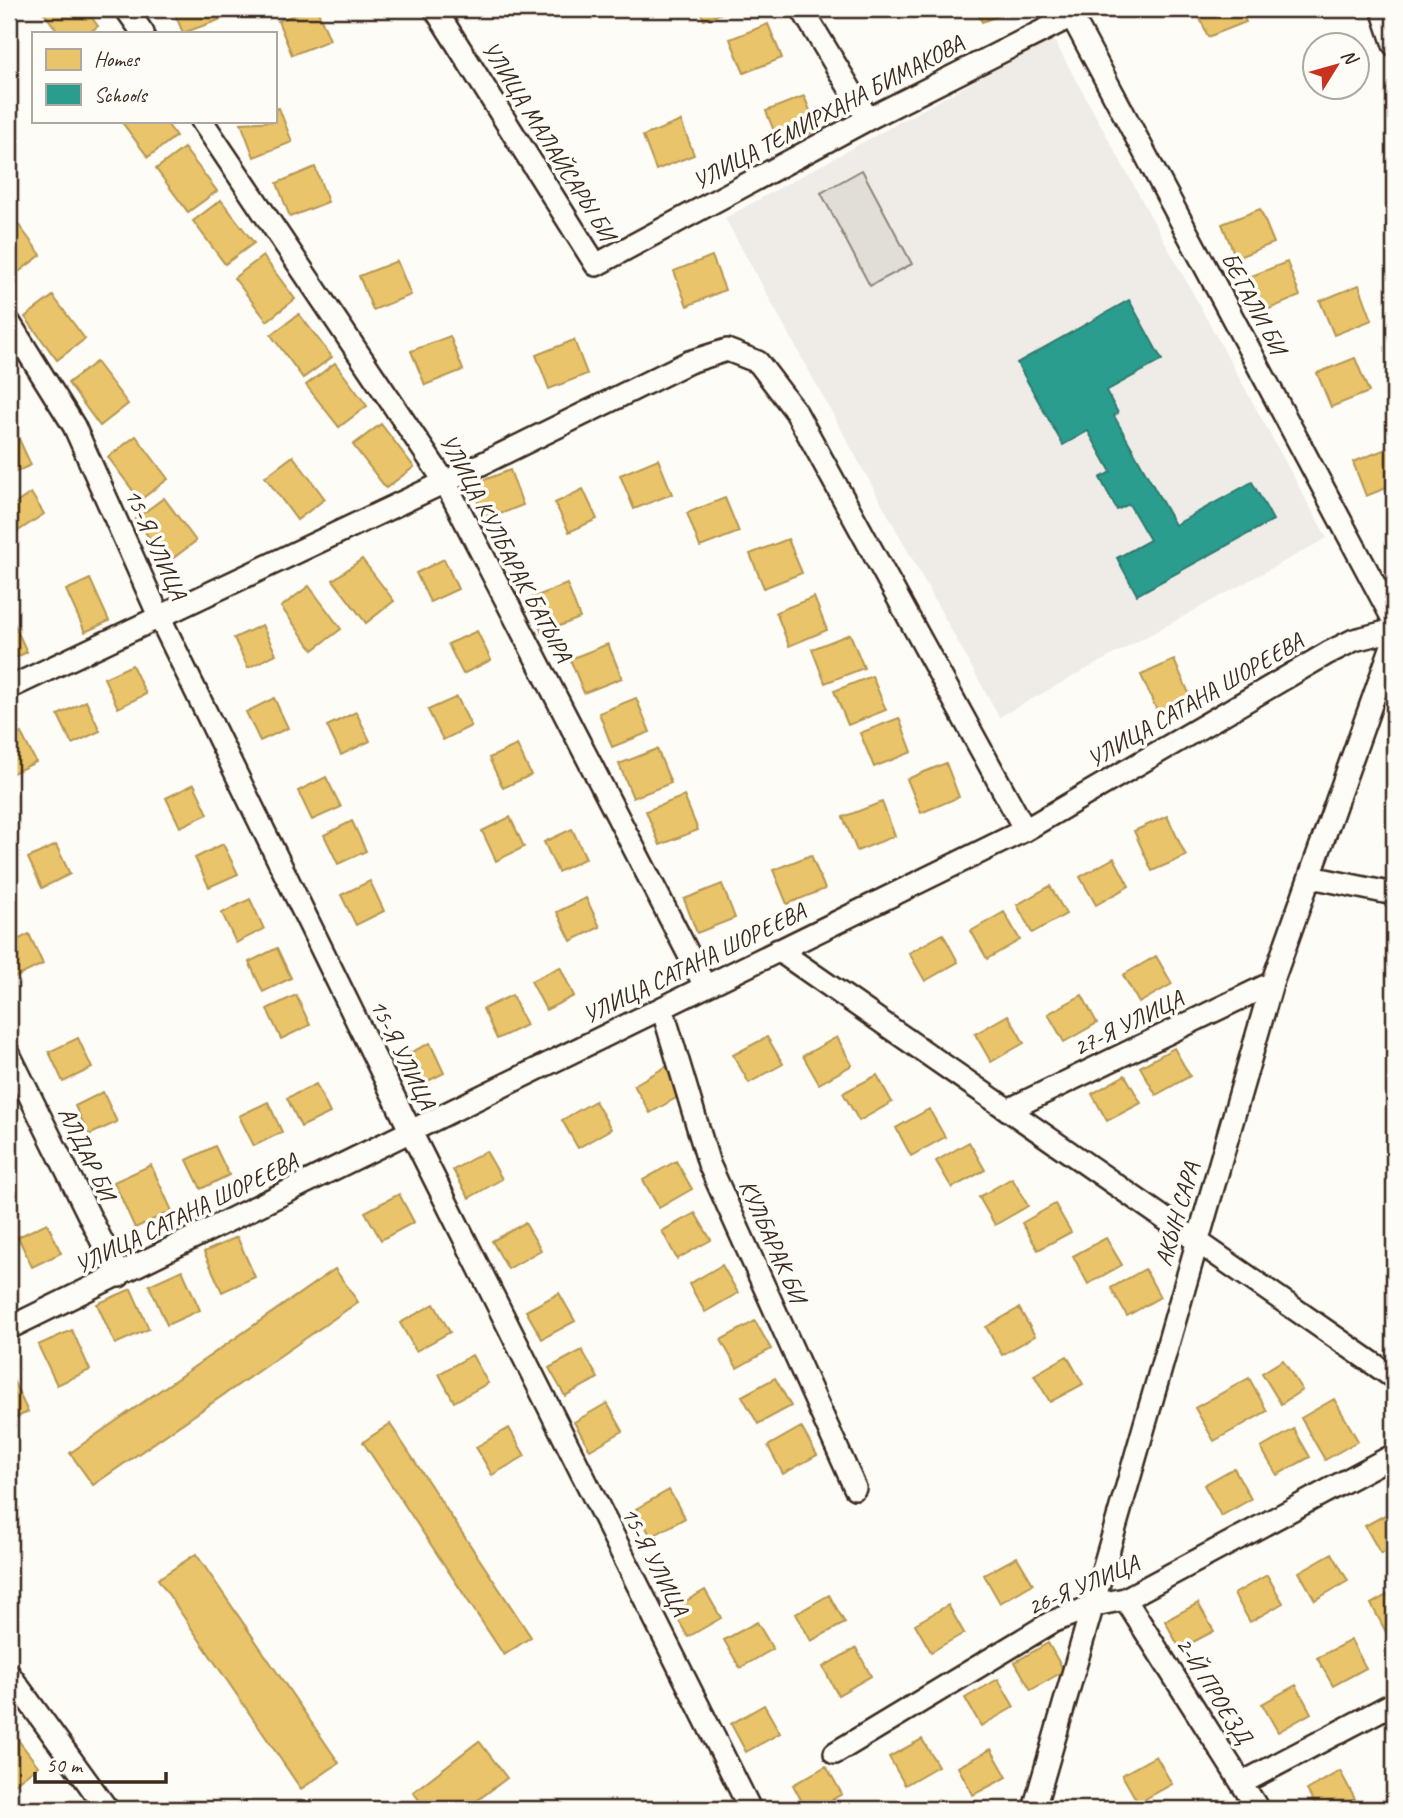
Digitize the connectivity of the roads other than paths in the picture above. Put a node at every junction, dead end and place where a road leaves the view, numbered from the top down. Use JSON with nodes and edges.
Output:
{"nodes":[{"id":1,"x":126,"y":9,"type":"edge"},
{"id":2,"x":435,"y":9,"type":"edge"},
{"id":3,"x":802,"y":9,"type":"edge"},
{"id":4,"x":1382,"y":9,"type":"edge"},
{"id":5,"x":1075,"y":11,"type":"edge"},
{"id":6,"x":142,"y":32,"type":"edge"},
{"id":7,"x":1394,"y":45,"type":"edge"},
{"id":8,"x":867,"y":119,"type":"junction"},
{"id":9,"x":203,"y":122,"type":"edge"},
{"id":10,"x":596,"y":265,"type":"joint"},
{"id":11,"x":9,"y":322,"type":"edge"},
{"id":12,"x":445,"y":482,"type":"junction"},
{"id":13,"x":159,"y":616,"type":"junction"},
{"id":14,"x":1394,"y":621,"type":"edge"},
{"id":15,"x":1394,"y":630,"type":"edge"},
{"id":16,"x":1394,"y":640,"type":"edge"},
{"id":17,"x":9,"y":688,"type":"edge"},
{"id":18,"x":1025,"y":830,"type":"junction"},
{"id":19,"x":1311,"y":877,"type":"junction"},
{"id":20,"x":1394,"y":894,"type":"edge"},
{"id":21,"x":778,"y":950,"type":"junction"},
{"id":22,"x":1272,"y":983,"type":"junction"},
{"id":23,"x":705,"y":986,"type":"junction"},
{"id":24,"x":662,"y":1008,"type":"junction"},
{"id":25,"x":9,"y":1054,"type":"edge"},
{"id":26,"x":1008,"y":1110,"type":"junction"},
{"id":27,"x":411,"y":1132,"type":"junction"},
{"id":28,"x":1196,"y":1241,"type":"junction"},
{"id":29,"x":119,"y":1276,"type":"junction"},
{"id":30,"x":9,"y":1328,"type":"edge"},
{"id":31,"x":1394,"y":1378,"type":"edge"},
{"id":32,"x":1394,"y":1455,"type":"edge"},
{"id":33,"x":855,"y":1488,"type":"dead end"},
{"id":34,"x":1125,"y":1599,"type":"junction"},
{"id":35,"x":1095,"y":1605,"type":"junction"},
{"id":36,"x":9,"y":1674,"type":"edge"},
{"id":37,"x":1394,"y":1703,"type":"edge"},
{"id":38,"x":835,"y":1753,"type":"dead end"},
{"id":39,"x":1242,"y":1783,"type":"junction"},
{"id":40,"x":107,"y":1809,"type":"edge"},
{"id":41,"x":750,"y":1809,"type":"edge"},
{"id":42,"x":1034,"y":1809,"type":"edge"},
{"id":43,"x":1258,"y":1809,"type":"edge"}],
"edges":[{"from":1,"to":6,"type":"street"},
{"from":2,"to":10,"type":"street","name":"УЛИЦА МАЛАЙCАРЫ БИ"},
{"from":3,"to":8,"type":"street"},
{"from":4,"to":7,"type":"street"},
{"from":5,"to":8,"type":"street","name":"УЛИЦА ТЕМИРХАНА БИМАКОВА"},
{"from":5,"to":14,"type":"street","name":"БЕГАЛИ БИ"},
{"from":8,"to":10,"type":"street","name":"УЛИЦА ТЕМИРХАНА БИМАКОВА"},
{"from":9,"to":12,"type":"street","name":"УЛИЦА КУЛБАРАК БАТЫРА"},
{"from":11,"to":13,"type":"street","name":"15-Я УЛИЦА"},
{"from":12,"to":13,"type":"street"},
{"from":12,"to":18,"type":"street"},
{"from":12,"to":23,"type":"street","name":"УЛИЦА КУЛБАРАК БАТЫРА"},
{"from":13,"to":17,"type":"street"},
{"from":13,"to":27,"type":"street","name":"15-Я УЛИЦА"},
{"from":15,"to":18,"type":"street","name":"УЛИЦА САТАНА ШОРЕЕВА"},
{"from":16,"to":19,"type":"street","name":"АКЫН САРА"},
{"from":18,"to":21,"type":"street","name":"УЛИЦА САТАНА ШОРЕЕВА"},
{"from":19,"to":20,"type":"street"},
{"from":19,"to":22,"type":"street","name":"АКЫН САРА"},
{"from":21,"to":23,"type":"street","name":"УЛИЦА САТАНА ШОРЕЕВА"},
{"from":21,"to":26,"type":"street"},
{"from":22,"to":26,"type":"street","name":"27-Я УЛИЦА"},
{"from":22,"to":28,"type":"street","name":"АКЫН САРА"},
{"from":23,"to":24,"type":"street","name":"УЛИЦА САТАНА ШОРЕЕВА"},
{"from":24,"to":27,"type":"street","name":"УЛИЦА САТАНА ШОРЕЕВА"},
{"from":24,"to":33,"type":"street","name":"КУЛБАРАК БИ"},
{"from":25,"to":29,"type":"street","name":"АЛДАР БИ"},
{"from":26,"to":28,"type":"street"},
{"from":27,"to":29,"type":"street","name":"УЛИЦА САТАНА ШОРЕЕВА"},
{"from":27,"to":41,"type":"street","name":"15-Я УЛИЦА"},
{"from":28,"to":31,"type":"street"},
{"from":28,"to":35,"type":"street","name":"АКЫН САРА"},
{"from":29,"to":30,"type":"street","name":"УЛИЦА САТАНА ШОРЕЕВА"},
{"from":32,"to":34,"type":"street","name":"26-Я УЛИЦА"},
{"from":34,"to":35,"type":"street","name":"26-Я УЛИЦА"},
{"from":34,"to":39,"type":"street","name":"2-Й ПРОЕЗД"},
{"from":35,"to":38,"type":"street","name":"26-Я УЛИЦА"},
{"from":35,"to":42,"type":"street","name":"АКЫН САРА"},
{"from":36,"to":40,"type":"street"},
{"from":37,"to":39,"type":"street"},
{"from":39,"to":43,"type":"street","name":"2-Й ПРОЕЗД"}]}
